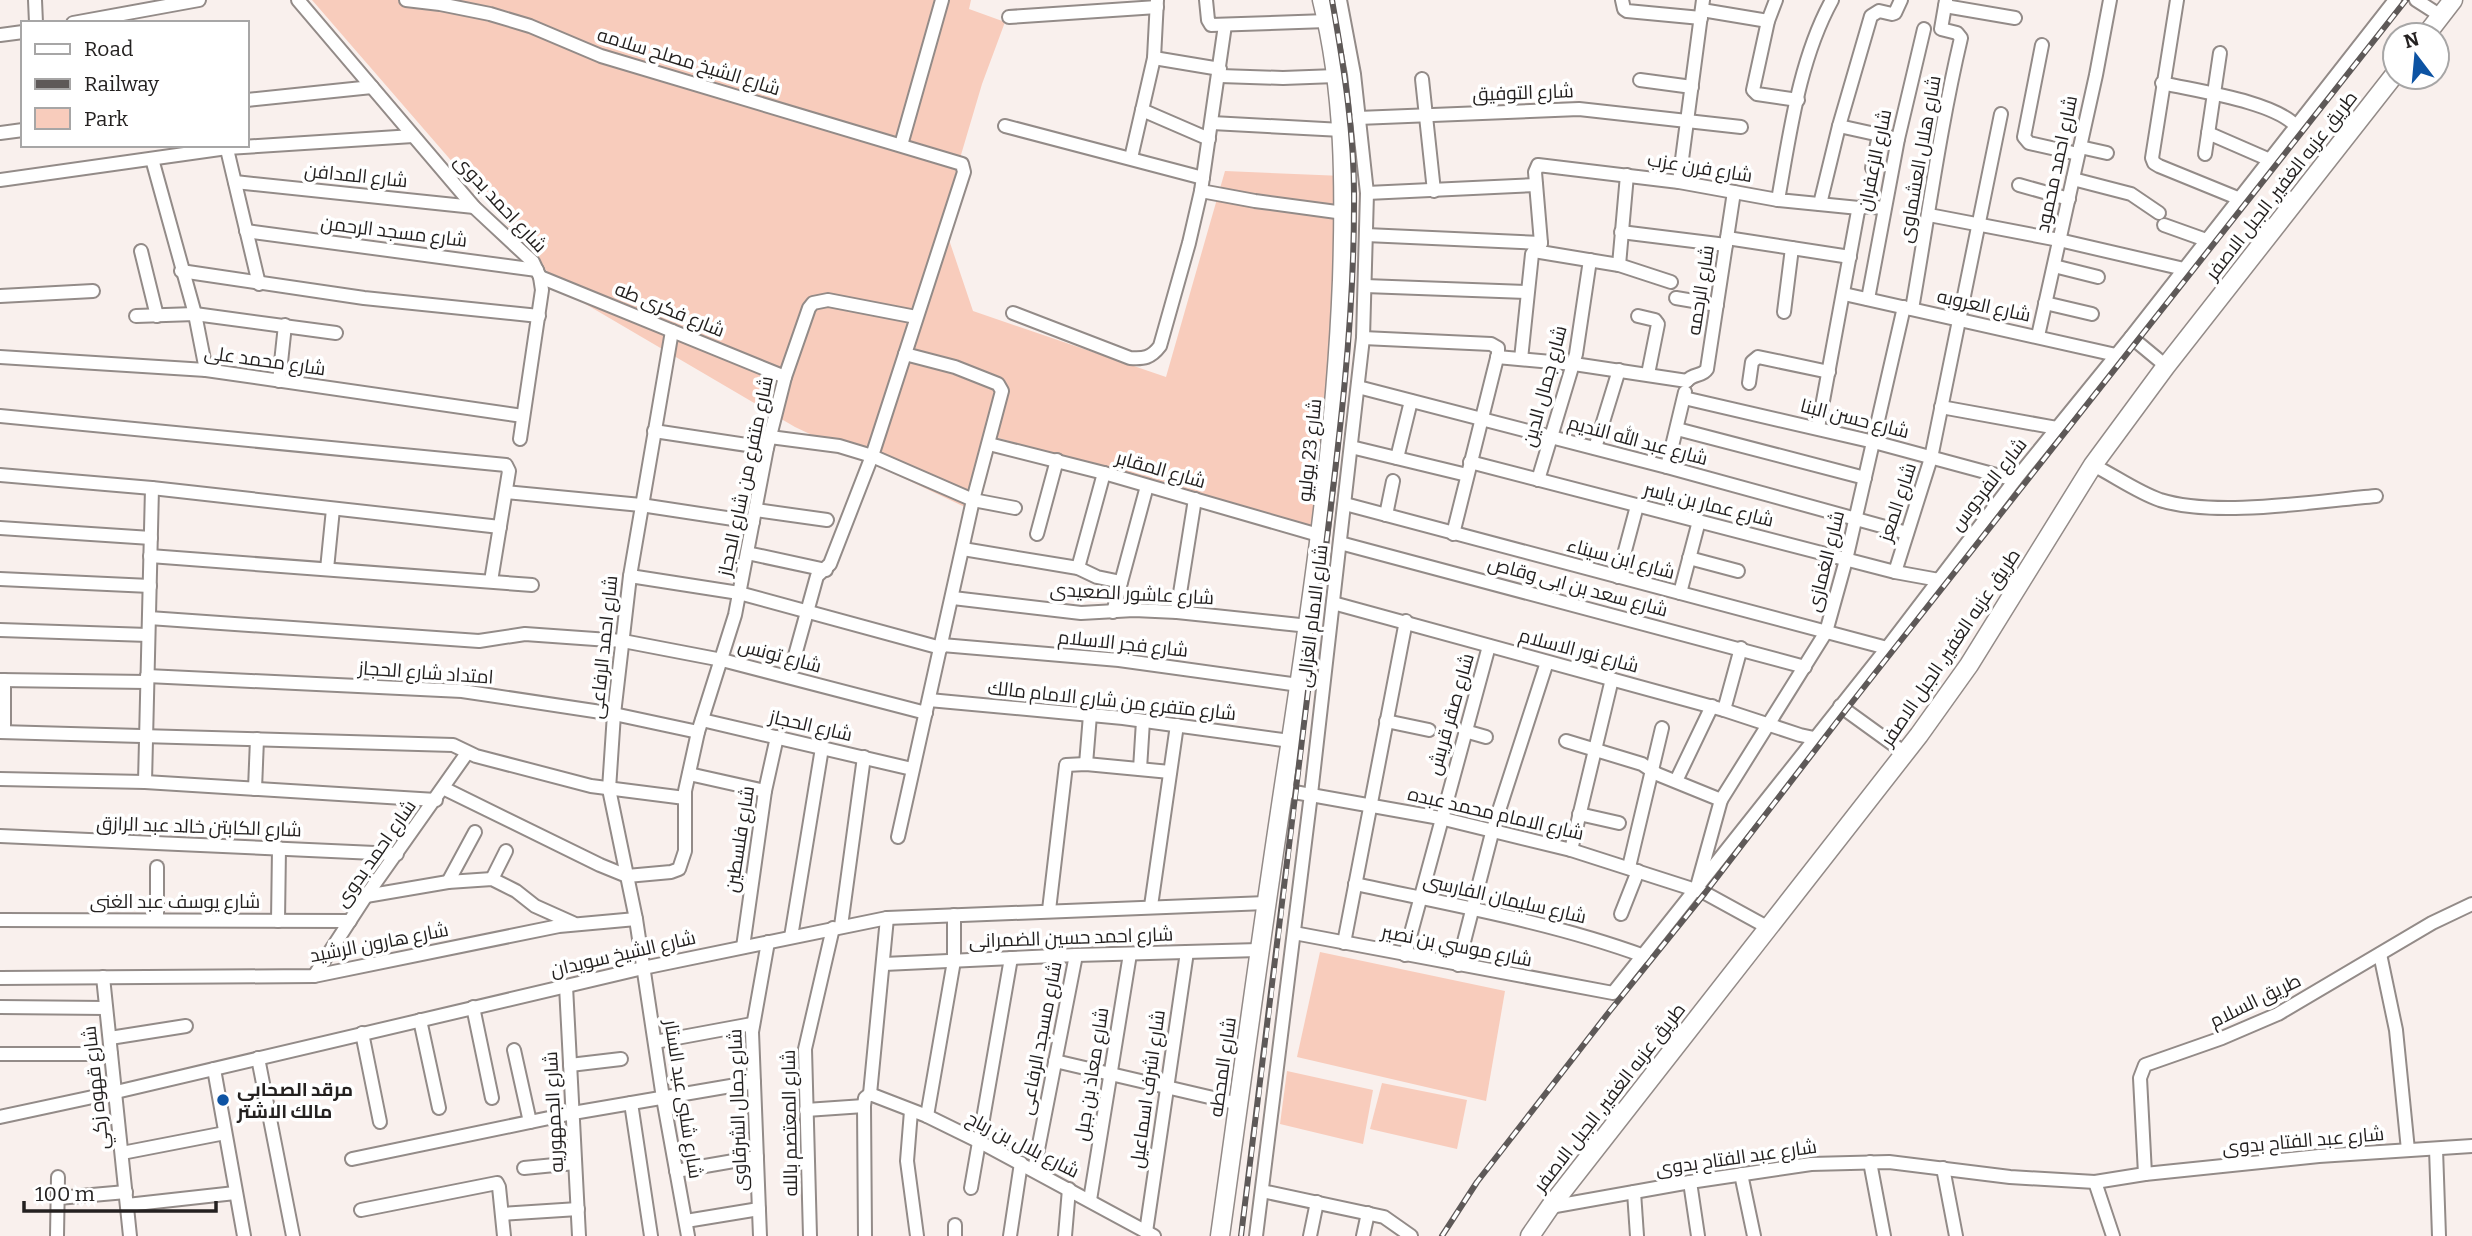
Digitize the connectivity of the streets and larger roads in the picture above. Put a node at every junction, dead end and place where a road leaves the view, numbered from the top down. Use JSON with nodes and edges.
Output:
{"nodes":[{"id":1,"x":35,"y":0,"type":"edge"},
{"id":2,"x":199,"y":0,"type":"edge"},
{"id":3,"x":298,"y":0,"type":"edge"},
{"id":4,"x":406,"y":0,"type":"edge"},
{"id":5,"x":942,"y":0,"type":"edge"},
{"id":6,"x":1206,"y":0,"type":"edge"},
{"id":7,"x":1321,"y":0,"type":"edge"},
{"id":8,"x":1340,"y":0,"type":"edge"},
{"id":9,"x":1622,"y":0,"type":"edge"},
{"id":10,"x":1776,"y":0,"type":"edge"},
{"id":11,"x":1832,"y":0,"type":"edge"},
{"id":12,"x":1900,"y":0,"type":"edge"},
{"id":13,"x":2110,"y":0,"type":"edge"},
{"id":14,"x":2177,"y":0,"type":"edge"},
{"id":15,"x":2395,"y":0,"type":"edge"},
{"id":16,"x":2416,"y":0,"type":"edge"},
{"id":17,"x":2454,"y":0,"type":"edge"},
{"id":18,"x":1157,"y":3,"type":"edge"},
{"id":19,"x":1945,"y":3,"type":"edge"},
{"id":20,"x":1702,"y":10,"type":"edge"},
{"id":21,"x":2441,"y":16,"type":"junction"},
{"id":22,"x":1009,"y":17,"type":"dead end"},
{"id":23,"x":2015,"y":18,"type":"dead end"},
{"id":24,"x":36,"y":21,"type":"edge"},
{"id":25,"x":84,"y":21,"type":"edge"},
{"id":26,"x":1768,"y":21,"type":"junction"},
{"id":27,"x":2437,"y":21,"type":"edge"},
{"id":28,"x":1327,"y":22,"type":"junction"},
{"id":29,"x":1225,"y":25,"type":"junction"},
{"id":30,"x":1924,"y":29,"type":"dead end"},
{"id":31,"x":21,"y":32,"type":"edge"},
{"id":32,"x":0,"y":35,"type":"edge"},
{"id":33,"x":2042,"y":45,"type":"dead end"},
{"id":34,"x":2220,"y":53,"type":"dead end"},
{"id":35,"x":1154,"y":58,"type":"junction"},
{"id":36,"x":1220,"y":72,"type":"junction"},
{"id":37,"x":1336,"y":76,"type":"junction"},
{"id":38,"x":1422,"y":79,"type":"dead end"},
{"id":39,"x":1640,"y":80,"type":"dead end"},
{"id":40,"x":2162,"y":83,"type":"junction"},
{"id":41,"x":372,"y":87,"type":"junction"},
{"id":42,"x":1692,"y":87,"type":"junction"},
{"id":43,"x":2382,"y":91,"type":"edge"},
{"id":44,"x":2213,"y":94,"type":"junction"},
{"id":45,"x":248,"y":100,"type":"edge"},
{"id":46,"x":1798,"y":100,"type":"junction"},
{"id":47,"x":1142,"y":110,"type":"junction"},
{"id":48,"x":2001,"y":114,"type":"dead end"},
{"id":49,"x":1426,"y":115,"type":"junction"},
{"id":50,"x":1358,"y":118,"type":"junction"},
{"id":51,"x":1688,"y":121,"type":"junction"},
{"id":52,"x":1212,"y":123,"type":"junction"},
{"id":53,"x":1005,"y":126,"type":"dead end"},
{"id":54,"x":2295,"y":126,"type":"junction"},
{"id":55,"x":1741,"y":127,"type":"dead end"},
{"id":56,"x":1839,"y":127,"type":"junction"},
{"id":57,"x":21,"y":130,"type":"edge"},
{"id":58,"x":1342,"y":130,"type":"junction"},
{"id":59,"x":0,"y":133,"type":"edge"},
{"id":60,"x":2208,"y":133,"type":"junction"},
{"id":61,"x":1880,"y":135,"type":"junction"},
{"id":62,"x":413,"y":136,"type":"junction"},
{"id":63,"x":1209,"y":139,"type":"junction"},
{"id":64,"x":1898,"y":139,"type":"junction"},
{"id":65,"x":901,"y":145,"type":"junction"},
{"id":66,"x":248,"y":146,"type":"edge"},
{"id":67,"x":226,"y":147,"type":"edge"},
{"id":68,"x":2079,"y":150,"type":"junction"},
{"id":69,"x":2107,"y":153,"type":"dead end"},
{"id":70,"x":2205,"y":155,"type":"dead end"},
{"id":71,"x":1132,"y":158,"type":"junction"},
{"id":72,"x":152,"y":159,"type":"junction"},
{"id":73,"x":2270,"y":160,"type":"junction"},
{"id":74,"x":1872,"y":168,"type":"dead end"},
{"id":75,"x":1626,"y":175,"type":"junction"},
{"id":76,"x":2073,"y":179,"type":"junction"},
{"id":77,"x":0,"y":180,"type":"edge"},
{"id":78,"x":235,"y":182,"type":"junction"},
{"id":79,"x":1679,"y":182,"type":"junction"},
{"id":80,"x":1202,"y":184,"type":"junction"},
{"id":81,"x":2019,"y":185,"type":"dead end"},
{"id":82,"x":1536,"y":186,"type":"junction"},
{"id":83,"x":1434,"y":191,"type":"junction"},
{"id":84,"x":1734,"y":192,"type":"junction"},
{"id":85,"x":1367,"y":193,"type":"junction"},
{"id":86,"x":2240,"y":198,"type":"junction"},
{"id":87,"x":2068,"y":199,"type":"junction"},
{"id":88,"x":1779,"y":200,"type":"junction"},
{"id":89,"x":1820,"y":204,"type":"junction"},
{"id":90,"x":474,"y":207,"type":"junction"},
{"id":91,"x":1859,"y":208,"type":"junction"},
{"id":92,"x":1884,"y":208,"type":"junction"},
{"id":93,"x":1344,"y":213,"type":"junction"},
{"id":94,"x":1929,"y":215,"type":"junction"},
{"id":95,"x":1980,"y":225,"type":"junction"},
{"id":96,"x":246,"y":232,"type":"junction"},
{"id":97,"x":1621,"y":232,"type":"junction"},
{"id":98,"x":1366,"y":235,"type":"junction"},
{"id":99,"x":2059,"y":240,"type":"junction"},
{"id":100,"x":2206,"y":240,"type":"junction"},
{"id":101,"x":1727,"y":242,"type":"junction"},
{"id":102,"x":1537,"y":247,"type":"junction"},
{"id":103,"x":1792,"y":248,"type":"junction"},
{"id":104,"x":141,"y":251,"type":"dead end"},
{"id":105,"x":1850,"y":257,"type":"junction"},
{"id":106,"x":1590,"y":260,"type":"junction"},
{"id":107,"x":1619,"y":265,"type":"junction"},
{"id":108,"x":2054,"y":266,"type":"junction"},
{"id":109,"x":2184,"y":269,"type":"junction"},
{"id":110,"x":181,"y":271,"type":"junction"},
{"id":111,"x":539,"y":273,"type":"junction"},
{"id":112,"x":2098,"y":277,"type":"dead end"},
{"id":113,"x":1671,"y":282,"type":"dead end"},
{"id":114,"x":258,"y":284,"type":"junction"},
{"id":115,"x":1365,"y":286,"type":"junction"},
{"id":116,"x":93,"y":291,"type":"dead end"},
{"id":117,"x":1527,"y":292,"type":"junction"},
{"id":118,"x":1844,"y":294,"type":"junction"},
{"id":119,"x":0,"y":296,"type":"edge"},
{"id":120,"x":1676,"y":298,"type":"dead end"},
{"id":121,"x":1868,"y":299,"type":"junction"},
{"id":122,"x":2045,"y":303,"type":"junction"},
{"id":123,"x":1717,"y":305,"type":"junction"},
{"id":124,"x":1908,"y":308,"type":"junction"},
{"id":125,"x":1784,"y":312,"type":"dead end"},
{"id":126,"x":1013,"y":313,"type":"dead end"},
{"id":127,"x":195,"y":314,"type":"junction"},
{"id":128,"x":2092,"y":314,"type":"dead end"},
{"id":129,"x":136,"y":316,"type":"dead end"},
{"id":130,"x":157,"y":316,"type":"junction"},
{"id":131,"x":539,"y":316,"type":"junction"},
{"id":132,"x":1638,"y":316,"type":"dead end"},
{"id":133,"x":916,"y":317,"type":"junction"},
{"id":134,"x":1959,"y":319,"type":"junction"},
{"id":135,"x":285,"y":325,"type":"junction"},
{"id":136,"x":672,"y":331,"type":"junction"},
{"id":137,"x":336,"y":333,"type":"dead end"},
{"id":138,"x":2038,"y":336,"type":"junction"},
{"id":139,"x":2131,"y":337,"type":"junction"},
{"id":140,"x":1363,"y":338,"type":"junction"},
{"id":141,"x":1498,"y":352,"type":"junction"},
{"id":142,"x":905,"y":354,"type":"junction"},
{"id":143,"x":2116,"y":355,"type":"junction"},
{"id":144,"x":0,"y":357,"type":"edge"},
{"id":145,"x":1521,"y":359,"type":"junction"},
{"id":146,"x":1574,"y":363,"type":"junction"},
{"id":147,"x":2166,"y":366,"type":"junction"},
{"id":148,"x":206,"y":370,"type":"junction"},
{"id":149,"x":1619,"y":370,"type":"junction"},
{"id":150,"x":1829,"y":372,"type":"junction"},
{"id":151,"x":1648,"y":374,"type":"junction"},
{"id":152,"x":785,"y":377,"type":"junction"},
{"id":153,"x":279,"y":381,"type":"junction"},
{"id":154,"x":1687,"y":381,"type":"junction"},
{"id":155,"x":1749,"y":383,"type":"dead end"},
{"id":156,"x":1358,"y":387,"type":"junction"},
{"id":157,"x":1684,"y":398,"type":"junction"},
{"id":158,"x":1411,"y":401,"type":"junction"},
{"id":159,"x":1941,"y":407,"type":"junction"},
{"id":160,"x":0,"y":416,"type":"edge"},
{"id":161,"x":523,"y":416,"type":"junction"},
{"id":162,"x":1480,"y":419,"type":"junction"},
{"id":163,"x":1818,"y":428,"type":"junction"},
{"id":164,"x":2057,"y":428,"type":"junction"},
{"id":165,"x":1677,"y":429,"type":"junction"},
{"id":166,"x":653,"y":431,"type":"junction"},
{"id":167,"x":1551,"y":437,"type":"junction"},
{"id":168,"x":520,"y":439,"type":"dead end"},
{"id":169,"x":1874,"y":442,"type":"junction"},
{"id":170,"x":769,"y":443,"type":"junction"},
{"id":171,"x":989,"y":443,"type":"junction"},
{"id":172,"x":1352,"y":447,"type":"junction"},
{"id":173,"x":1595,"y":448,"type":"junction"},
{"id":174,"x":872,"y":456,"type":"junction"},
{"id":175,"x":1397,"y":458,"type":"junction"},
{"id":176,"x":1931,"y":458,"type":"junction"},
{"id":177,"x":1058,"y":460,"type":"junction"},
{"id":178,"x":2093,"y":465,"type":"junction"},
{"id":179,"x":1667,"y":467,"type":"junction"},
{"id":180,"x":1468,"y":469,"type":"junction"},
{"id":181,"x":1104,"y":473,"type":"junction"},
{"id":182,"x":0,"y":475,"type":"edge"},
{"id":183,"x":1865,"y":478,"type":"junction"},
{"id":184,"x":1538,"y":480,"type":"junction"},
{"id":185,"x":2015,"y":480,"type":"junction"},
{"id":186,"x":1393,"y":481,"type":"dead end"},
{"id":187,"x":1147,"y":486,"type":"junction"},
{"id":188,"x":152,"y":488,"type":"junction"},
{"id":189,"x":506,"y":492,"type":"junction"},
{"id":190,"x":2376,"y":496,"type":"dead end"},
{"id":191,"x":1195,"y":499,"type":"junction"},
{"id":192,"x":974,"y":500,"type":"junction"},
{"id":193,"x":1345,"y":504,"type":"junction"},
{"id":194,"x":641,"y":505,"type":"junction"},
{"id":195,"x":1637,"y":506,"type":"junction"},
{"id":196,"x":1015,"y":508,"type":"dead end"},
{"id":197,"x":333,"y":509,"type":"junction"},
{"id":198,"x":1386,"y":515,"type":"junction"},
{"id":199,"x":754,"y":516,"type":"junction"},
{"id":200,"x":1856,"y":519,"type":"junction"},
{"id":201,"x":827,"y":520,"type":"dead end"},
{"id":202,"x":1699,"y":522,"type":"junction"},
{"id":203,"x":500,"y":527,"type":"junction"},
{"id":204,"x":0,"y":528,"type":"edge"},
{"id":205,"x":1907,"y":533,"type":"junction"},
{"id":206,"x":1037,"y":534,"type":"dead end"},
{"id":207,"x":1453,"y":534,"type":"junction"},
{"id":208,"x":1321,"y":536,"type":"junction"},
{"id":209,"x":151,"y":538,"type":"junction"},
{"id":210,"x":1340,"y":543,"type":"junction"},
{"id":211,"x":963,"y":549,"type":"junction"},
{"id":212,"x":747,"y":553,"type":"junction"},
{"id":213,"x":150,"y":556,"type":"junction"},
{"id":214,"x":1689,"y":558,"type":"junction"},
{"id":215,"x":1846,"y":560,"type":"junction"},
{"id":216,"x":1078,"y":568,"type":"junction"},
{"id":217,"x":327,"y":569,"type":"junction"},
{"id":218,"x":826,"y":569,"type":"junction"},
{"id":219,"x":1738,"y":571,"type":"dead end"},
{"id":220,"x":1895,"y":572,"type":"junction"},
{"id":221,"x":630,"y":576,"type":"junction"},
{"id":222,"x":1618,"y":577,"type":"junction"},
{"id":223,"x":0,"y":579,"type":"edge"},
{"id":224,"x":1939,"y":580,"type":"junction"},
{"id":225,"x":491,"y":581,"type":"junction"},
{"id":226,"x":1121,"y":582,"type":"junction"},
{"id":227,"x":532,"y":584,"type":"dead end"},
{"id":228,"x":150,"y":586,"type":"junction"},
{"id":229,"x":739,"y":593,"type":"junction"},
{"id":230,"x":1680,"y":593,"type":"junction"},
{"id":231,"x":953,"y":598,"type":"junction"},
{"id":232,"x":1333,"y":603,"type":"junction"},
{"id":233,"x":806,"y":611,"type":"junction"},
{"id":234,"x":1114,"y":612,"type":"junction"},
{"id":235,"x":1177,"y":612,"type":"junction"},
{"id":236,"x":149,"y":618,"type":"junction"},
{"id":237,"x":1406,"y":621,"type":"junction"},
{"id":238,"x":1309,"y":626,"type":"junction"},
{"id":239,"x":0,"y":630,"type":"edge"},
{"id":240,"x":1826,"y":632,"type":"junction"},
{"id":241,"x":148,"y":635,"type":"junction"},
{"id":242,"x":623,"y":641,"type":"junction"},
{"id":243,"x":1489,"y":646,"type":"junction"},
{"id":244,"x":942,"y":647,"type":"junction"},
{"id":245,"x":1741,"y":648,"type":"junction"},
{"id":246,"x":1887,"y":648,"type":"junction"},
{"id":247,"x":722,"y":660,"type":"junction"},
{"id":248,"x":1547,"y":662,"type":"junction"},
{"id":249,"x":1805,"y":667,"type":"junction"},
{"id":250,"x":789,"y":677,"type":"junction"},
{"id":251,"x":147,"y":679,"type":"junction"},
{"id":252,"x":1612,"y":679,"type":"junction"},
{"id":253,"x":2,"y":680,"type":"edge"},
{"id":254,"x":1299,"y":685,"type":"junction"},
{"id":255,"x":1840,"y":706,"type":"junction"},
{"id":256,"x":927,"y":707,"type":"junction"},
{"id":257,"x":1718,"y":708,"type":"junction"},
{"id":258,"x":614,"y":714,"type":"junction"},
{"id":259,"x":1090,"y":715,"type":"junction"},
{"id":260,"x":1143,"y":721,"type":"junction"},
{"id":261,"x":1386,"y":721,"type":"junction"},
{"id":262,"x":1769,"y":724,"type":"junction"},
{"id":263,"x":1177,"y":725,"type":"junction"},
{"id":264,"x":700,"y":726,"type":"junction"},
{"id":265,"x":1662,"y":728,"type":"dead end"},
{"id":266,"x":1429,"y":730,"type":"dead end"},
{"id":267,"x":2,"y":732,"type":"edge"},
{"id":268,"x":1465,"y":732,"type":"junction"},
{"id":269,"x":146,"y":736,"type":"junction"},
{"id":270,"x":777,"y":737,"type":"junction"},
{"id":271,"x":1486,"y":737,"type":"dead end"},
{"id":272,"x":1814,"y":738,"type":"junction"},
{"id":273,"x":257,"y":739,"type":"junction"},
{"id":274,"x":1290,"y":741,"type":"junction"},
{"id":275,"x":1566,"y":741,"type":"dead end"},
{"id":276,"x":822,"y":748,"type":"junction"},
{"id":277,"x":1594,"y":749,"type":"junction"},
{"id":278,"x":467,"y":753,"type":"junction"},
{"id":279,"x":1905,"y":753,"type":"junction"},
{"id":280,"x":864,"y":757,"type":"junction"},
{"id":281,"x":1086,"y":764,"type":"junction"},
{"id":282,"x":912,"y":769,"type":"junction"},
{"id":283,"x":1140,"y":769,"type":"junction"},
{"id":284,"x":1652,"y":771,"type":"junction"},
{"id":285,"x":1170,"y":772,"type":"junction"},
{"id":286,"x":689,"y":774,"type":"junction"},
{"id":287,"x":0,"y":779,"type":"edge"},
{"id":288,"x":1676,"y":781,"type":"junction"},
{"id":289,"x":145,"y":782,"type":"junction"},
{"id":290,"x":443,"y":788,"type":"junction"},
{"id":291,"x":255,"y":789,"type":"junction"},
{"id":292,"x":609,"y":789,"type":"junction"},
{"id":293,"x":1283,"y":790,"type":"junction"},
{"id":294,"x":765,"y":791,"type":"junction"},
{"id":295,"x":1311,"y":794,"type":"junction"},
{"id":296,"x":685,"y":798,"type":"junction"},
{"id":297,"x":436,"y":800,"type":"junction"},
{"id":298,"x":1721,"y":800,"type":"junction"},
{"id":299,"x":1370,"y":804,"type":"junction"},
{"id":300,"x":1579,"y":814,"type":"junction"},
{"id":301,"x":1440,"y":818,"type":"junction"},
{"id":302,"x":1619,"y":823,"type":"dead end"},
{"id":303,"x":1493,"y":829,"type":"junction"},
{"id":304,"x":475,"y":832,"type":"dead end"},
{"id":305,"x":0,"y":836,"type":"edge"},
{"id":306,"x":898,"y":837,"type":"dead end"},
{"id":307,"x":279,"y":848,"type":"junction"},
{"id":308,"x":1571,"y":850,"type":"junction"},
{"id":309,"x":506,"y":851,"type":"dead end"},
{"id":310,"x":397,"y":854,"type":"junction"},
{"id":311,"x":157,"y":867,"type":"dead end"},
{"id":312,"x":1633,"y":869,"type":"junction"},
{"id":313,"x":627,"y":876,"type":"junction"},
{"id":314,"x":492,"y":879,"type":"junction"},
{"id":315,"x":449,"y":882,"type":"junction"},
{"id":316,"x":1355,"y":884,"type":"junction"},
{"id":317,"x":1696,"y":890,"type":"junction"},
{"id":318,"x":366,"y":897,"type":"junction"},
{"id":319,"x":1420,"y":898,"type":"junction"},
{"id":320,"x":1266,"y":903,"type":"junction"},
{"id":321,"x":2472,"y":904,"type":"edge"},
{"id":322,"x":1151,"y":906,"type":"junction"},
{"id":323,"x":1472,"y":908,"type":"junction"},
{"id":324,"x":1049,"y":910,"type":"junction"},
{"id":325,"x":1621,"y":914,"type":"dead end"},
{"id":326,"x":954,"y":915,"type":"junction"},
{"id":327,"x":636,"y":919,"type":"junction"},
{"id":328,"x":887,"y":919,"type":"junction"},
{"id":329,"x":0,"y":920,"type":"edge"},
{"id":330,"x":157,"y":920,"type":"junction"},
{"id":331,"x":278,"y":921,"type":"junction"},
{"id":332,"x":351,"y":921,"type":"junction"},
{"id":333,"x":575,"y":924,"type":"junction"},
{"id":334,"x":837,"y":927,"type":"junction"},
{"id":335,"x":1768,"y":927,"type":"junction"},
{"id":336,"x":1293,"y":933,"type":"junction"},
{"id":337,"x":791,"y":937,"type":"junction"},
{"id":338,"x":768,"y":942,"type":"junction"},
{"id":339,"x":1344,"y":943,"type":"junction"},
{"id":340,"x":743,"y":947,"type":"junction"},
{"id":341,"x":1259,"y":950,"type":"junction"},
{"id":342,"x":1187,"y":952,"type":"junction"},
{"id":343,"x":1130,"y":954,"type":"junction"},
{"id":344,"x":2380,"y":954,"type":"junction"},
{"id":345,"x":1076,"y":955,"type":"junction"},
{"id":346,"x":1405,"y":955,"type":"junction"},
{"id":347,"x":1644,"y":956,"type":"junction"},
{"id":348,"x":1012,"y":958,"type":"junction"},
{"id":349,"x":954,"y":961,"type":"junction"},
{"id":350,"x":884,"y":964,"type":"junction"},
{"id":351,"x":1458,"y":965,"type":"junction"},
{"id":352,"x":643,"y":968,"type":"junction"},
{"id":353,"x":314,"y":976,"type":"junction"},
{"id":354,"x":103,"y":977,"type":"junction"},
{"id":355,"x":0,"y":978,"type":"edge"},
{"id":356,"x":566,"y":986,"type":"junction"},
{"id":357,"x":1613,"y":993,"type":"joint"},
{"id":358,"x":0,"y":1007,"type":"edge"},
{"id":359,"x":473,"y":1007,"type":"junction"},
{"id":360,"x":106,"y":1008,"type":"junction"},
{"id":361,"x":421,"y":1020,"type":"junction"},
{"id":362,"x":752,"y":1024,"type":"junction"},
{"id":363,"x":186,"y":1026,"type":"dead end"},
{"id":364,"x":362,"y":1033,"type":"junction"},
{"id":365,"x":110,"y":1038,"type":"junction"},
{"id":366,"x":655,"y":1042,"type":"junction"},
{"id":367,"x":514,"y":1050,"type":"dead end"},
{"id":368,"x":0,"y":1054,"type":"edge"},
{"id":369,"x":111,"y":1054,"type":"junction"},
{"id":370,"x":258,"y":1058,"type":"junction"},
{"id":371,"x":621,"y":1059,"type":"dead end"},
{"id":372,"x":1055,"y":1060,"type":"junction"},
{"id":373,"x":570,"y":1065,"type":"junction"},
{"id":374,"x":214,"y":1069,"type":"junction"},
{"id":375,"x":1112,"y":1074,"type":"junction"},
{"id":376,"x":754,"y":1082,"type":"junction"},
{"id":377,"x":1166,"y":1088,"type":"junction"},
{"id":378,"x":116,"y":1093,"type":"junction"},
{"id":379,"x":870,"y":1094,"type":"junction"},
{"id":380,"x":492,"y":1098,"type":"dead end"},
{"id":381,"x":663,"y":1098,"type":"junction"},
{"id":382,"x":631,"y":1103,"type":"junction"},
{"id":383,"x":1239,"y":1104,"type":"junction"},
{"id":384,"x":864,"y":1106,"type":"junction"},
{"id":385,"x":439,"y":1108,"type":"dead end"},
{"id":386,"x":806,"y":1110,"type":"junction"},
{"id":387,"x":911,"y":1111,"type":"junction"},
{"id":388,"x":572,"y":1113,"type":"junction"},
{"id":389,"x":927,"y":1116,"type":"junction"},
{"id":390,"x":0,"y":1117,"type":"edge"},
{"id":391,"x":380,"y":1122,"type":"dead end"},
{"id":392,"x":530,"y":1122,"type":"junction"},
{"id":393,"x":225,"y":1133,"type":"junction"},
{"id":394,"x":981,"y":1142,"type":"junction"},
{"id":395,"x":2472,"y":1146,"type":"edge"},
{"id":396,"x":2436,"y":1149,"type":"junction"},
{"id":397,"x":2408,"y":1150,"type":"junction"},
{"id":398,"x":122,"y":1153,"type":"junction"},
{"id":399,"x":757,"y":1157,"type":"junction"},
{"id":400,"x":352,"y":1159,"type":"dead end"},
{"id":401,"x":1870,"y":1162,"type":"junction"},
{"id":402,"x":575,"y":1163,"type":"junction"},
{"id":403,"x":1021,"y":1163,"type":"junction"},
{"id":404,"x":524,"y":1168,"type":"dead end"},
{"id":405,"x":1943,"y":1168,"type":"junction"},
{"id":406,"x":1034,"y":1170,"type":"junction"},
{"id":407,"x":676,"y":1171,"type":"junction"},
{"id":408,"x":1741,"y":1174,"type":"junction"},
{"id":409,"x":2145,"y":1174,"type":"junction"},
{"id":410,"x":58,"y":1177,"type":"dead end"},
{"id":411,"x":1690,"y":1182,"type":"junction"},
{"id":412,"x":2095,"y":1182,"type":"junction"},
{"id":413,"x":971,"y":1188,"type":"dead end"},
{"id":414,"x":1069,"y":1189,"type":"junction"},
{"id":415,"x":1262,"y":1191,"type":"junction"},
{"id":416,"x":1634,"y":1192,"type":"junction"},
{"id":417,"x":235,"y":1193,"type":"junction"},
{"id":418,"x":58,"y":1198,"type":"junction"},
{"id":419,"x":126,"y":1198,"type":"junction"},
{"id":420,"x":1090,"y":1200,"type":"junction"},
{"id":421,"x":1317,"y":1202,"type":"junction"},
{"id":422,"x":1550,"y":1207,"type":"junction"},
{"id":423,"x":578,"y":1209,"type":"junction"},
{"id":424,"x":759,"y":1209,"type":"junction"},
{"id":425,"x":361,"y":1210,"type":"dead end"},
{"id":426,"x":502,"y":1213,"type":"junction"},
{"id":427,"x":1368,"y":1213,"type":"junction"},
{"id":428,"x":685,"y":1221,"type":"junction"},
{"id":429,"x":1150,"y":1234,"type":"edge"},
{"id":430,"x":57,"y":1236,"type":"edge"},
{"id":431,"x":130,"y":1236,"type":"edge"},
{"id":432,"x":244,"y":1236,"type":"edge"},
{"id":433,"x":293,"y":1236,"type":"edge"},
{"id":434,"x":504,"y":1236,"type":"edge"},
{"id":435,"x":579,"y":1236,"type":"edge"},
{"id":436,"x":651,"y":1236,"type":"edge"},
{"id":437,"x":688,"y":1236,"type":"edge"},
{"id":438,"x":760,"y":1236,"type":"edge"},
{"id":439,"x":810,"y":1236,"type":"edge"},
{"id":440,"x":865,"y":1236,"type":"edge"},
{"id":441,"x":917,"y":1236,"type":"edge"},
{"id":442,"x":1010,"y":1236,"type":"edge"},
{"id":443,"x":1065,"y":1236,"type":"edge"},
{"id":444,"x":1220,"y":1236,"type":"edge"},
{"id":445,"x":1256,"y":1236,"type":"edge"},
{"id":446,"x":1310,"y":1236,"type":"edge"},
{"id":447,"x":1363,"y":1236,"type":"edge"},
{"id":448,"x":1411,"y":1236,"type":"edge"},
{"id":449,"x":1530,"y":1236,"type":"edge"},
{"id":450,"x":1637,"y":1236,"type":"edge"},
{"id":451,"x":1698,"y":1236,"type":"edge"},
{"id":452,"x":1754,"y":1236,"type":"edge"},
{"id":453,"x":1884,"y":1236,"type":"edge"},
{"id":454,"x":1956,"y":1236,"type":"edge"},
{"id":455,"x":2112,"y":1236,"type":"edge"},
{"id":456,"x":2439,"y":1236,"type":"edge"}],
"edges":[{"from":1,"to":24,"type":"street"},
{"from":2,"to":25,"type":"street"},
{"from":3,"to":41,"type":"street","name":"شارع احمد بدوى"},
{"from":4,"to":65,"type":"street","name":"شارع الشيخ مصلح سلامه"},
{"from":5,"to":65,"type":"street"},
{"from":6,"to":29,"type":"street"},
{"from":7,"to":28,"type":"street","name":"شارع 23 يوليو"},
{"from":8,"to":50,"type":"street","name":"شارع الامام الغزالى"},
{"from":9,"to":20,"type":"street"},
{"from":10,"to":26,"type":"street"},
{"from":11,"to":46,"type":"street"},
{"from":12,"to":56,"type":"street"},
{"from":13,"to":68,"type":"street","name":"شارع احمد محمود"},
{"from":14,"to":40,"type":"street"},
{"from":15,"to":54,"type":"street","name":"شارع الفردوس"},
{"from":16,"to":21,"type":"street"},
{"from":17,"to":21,"type":"street"},
{"from":18,"to":22,"type":"street"},
{"from":18,"to":35,"type":"street"},
{"from":19,"to":23,"type":"street"},
{"from":19,"to":94,"type":"street","name":"شارع هلال العشماوى"},
{"from":20,"to":26,"type":"street"},
{"from":20,"to":42,"type":"street"},
{"from":21,"to":27,"type":"street"},
{"from":26,"to":46,"type":"street"},
{"from":28,"to":29,"type":"street"},
{"from":28,"to":37,"type":"street","name":"شارع 23 يوليو"},
{"from":29,"to":36,"type":"street"},
{"from":30,"to":64,"type":"street","name":"شارع الزعفران"},
{"from":31,"to":32,"type":"street"},
{"from":33,"to":68,"type":"street"},
{"from":34,"to":44,"type":"street"},
{"from":35,"to":36,"type":"street"},
{"from":35,"to":47,"type":"street"},
{"from":36,"to":37,"type":"street"},
{"from":36,"to":52,"type":"street"},
{"from":37,"to":58,"type":"street","name":"شارع 23 يوليو"},
{"from":38,"to":49,"type":"street"},
{"from":39,"to":42,"type":"street"},
{"from":40,"to":44,"type":"street"},
{"from":40,"to":86,"type":"street"},
{"from":41,"to":45,"type":"street"},
{"from":41,"to":62,"type":"street","name":"شارع احمد بدوى"},
{"from":42,"to":51,"type":"street"},
{"from":43,"to":147,"type":"street","name":"طريق عزبه الغفير, الجبل الاصفر"},
{"from":44,"to":54,"type":"street"},
{"from":44,"to":60,"type":"street"},
{"from":46,"to":88,"type":"street"},
{"from":47,"to":63,"type":"street"},
{"from":47,"to":71,"type":"street"},
{"from":48,"to":95,"type":"street","name":"شارع المعز"},
{"from":49,"to":50,"type":"street","name":"شارع التوفيق"},
{"from":49,"to":51,"type":"street","name":"شارع التوفيق"},
{"from":49,"to":83,"type":"street"},
{"from":50,"to":85,"type":"street","name":"شارع الامام الغزالى"},
{"from":51,"to":55,"type":"street","name":"شارع التوفيق"},
{"from":51,"to":79,"type":"street"},
{"from":52,"to":58,"type":"street"},
{"from":52,"to":63,"type":"street"},
{"from":53,"to":71,"type":"street"},
{"from":54,"to":73,"type":"street","name":"شارع الفردوس"},
{"from":56,"to":61,"type":"street"},
{"from":56,"to":89,"type":"street"},
{"from":57,"to":59,"type":"street"},
{"from":58,"to":93,"type":"street","name":"شارع 23 يوليو"},
{"from":60,"to":70,"type":"street"},
{"from":60,"to":73,"type":"street"},
{"from":61,"to":64,"type":"street"},
{"from":61,"to":74,"type":"street"},
{"from":62,"to":66,"type":"street"},
{"from":62,"to":90,"type":"street","name":"شارع احمد بدوى"},
{"from":63,"to":80,"type":"street"},
{"from":64,"to":92,"type":"street","name":"شارع الزعفران"},
{"from":65,"to":133,"type":"street","name":"شارع الشيخ مصلح سلامه"},
{"from":67,"to":72,"type":"street"},
{"from":67,"to":78,"type":"street"},
{"from":68,"to":69,"type":"street"},
{"from":68,"to":76,"type":"street","name":"شارع احمد محمود"},
{"from":71,"to":80,"type":"street"},
{"from":72,"to":77,"type":"street"},
{"from":72,"to":110,"type":"street"},
{"from":73,"to":86,"type":"street","name":"شارع الفردوس"},
{"from":75,"to":79,"type":"street","name":"شارع فرن عزب"},
{"from":75,"to":82,"type":"street","name":"شارع فرن عزب"},
{"from":75,"to":97,"type":"street"},
{"from":76,"to":87,"type":"street","name":"شارع احمد محمود"},
{"from":76,"to":100,"type":"street"},
{"from":78,"to":90,"type":"street","name":"شارع المدافن"},
{"from":78,"to":96,"type":"street"},
{"from":79,"to":84,"type":"street","name":"شارع فرن عزب"},
{"from":80,"to":93,"type":"street"},
{"from":80,"to":126,"type":"street"},
{"from":81,"to":87,"type":"street"},
{"from":82,"to":83,"type":"street"},
{"from":82,"to":102,"type":"street"},
{"from":83,"to":85,"type":"street"},
{"from":84,"to":88,"type":"street","name":"شارع فرن عزب"},
{"from":84,"to":101,"type":"street","name":"شارع الرحمه"},
{"from":85,"to":98,"type":"street","name":"شارع الامام الغزالى"},
{"from":86,"to":100,"type":"street","name":"شارع الفردوس"},
{"from":87,"to":99,"type":"street","name":"شارع احمد محمود"},
{"from":88,"to":89,"type":"street","name":"شارع فرن عزب"},
{"from":89,"to":91,"type":"street","name":"شارع فرن عزب"},
{"from":90,"to":111,"type":"street","name":"شارع احمد بدوى"},
{"from":91,"to":92,"type":"street","name":"شارع فرن عزب"},
{"from":91,"to":105,"type":"street"},
{"from":92,"to":121,"type":"street","name":"شارع الزعفران"},
{"from":93,"to":208,"type":"street","name":"شارع 23 يوليو"},
{"from":94,"to":95,"type":"street"},
{"from":94,"to":124,"type":"street","name":"شارع هلال العشماوى"},
{"from":95,"to":99,"type":"street"},
{"from":95,"to":134,"type":"street","name":"شارع المعز"},
{"from":96,"to":111,"type":"street","name":"شارع مسجد الرحمن"},
{"from":96,"to":114,"type":"street"},
{"from":97,"to":101,"type":"street"},
{"from":97,"to":107,"type":"street"},
{"from":98,"to":102,"type":"street"},
{"from":98,"to":115,"type":"street","name":"شارع الامام الغزالى"},
{"from":99,"to":108,"type":"street","name":"شارع احمد محمود"},
{"from":99,"to":109,"type":"street"},
{"from":100,"to":109,"type":"street","name":"شارع الفردوس"},
{"from":101,"to":103,"type":"street"},
{"from":101,"to":123,"type":"street","name":"شارع الرحمه"},
{"from":102,"to":106,"type":"street"},
{"from":102,"to":117,"type":"street"},
{"from":103,"to":105,"type":"street"},
{"from":103,"to":125,"type":"street"},
{"from":104,"to":130,"type":"street"},
{"from":105,"to":118,"type":"street"},
{"from":106,"to":107,"type":"street"},
{"from":106,"to":146,"type":"street","name":"شارع جمال الدين"},
{"from":107,"to":113,"type":"street"},
{"from":108,"to":112,"type":"street"},
{"from":108,"to":122,"type":"street","name":"شارع احمد محمود"},
{"from":109,"to":139,"type":"street","name":"شارع الفردوس"},
{"from":110,"to":114,"type":"street"},
{"from":110,"to":127,"type":"street"},
{"from":111,"to":131,"type":"street","name":"شارع احمد بدوى"},
{"from":111,"to":136,"type":"street","name":"شارع فكرى طه"},
{"from":114,"to":131,"type":"street"},
{"from":115,"to":117,"type":"street"},
{"from":115,"to":140,"type":"street","name":"شارع الامام الغزالى"},
{"from":116,"to":119,"type":"street"},
{"from":117,"to":145,"type":"street"},
{"from":118,"to":121,"type":"street","name":"شارع العروبه"},
{"from":118,"to":150,"type":"street"},
{"from":120,"to":123,"type":"street"},
{"from":121,"to":124,"type":"street","name":"شارع العروبه"},
{"from":122,"to":128,"type":"street"},
{"from":122,"to":138,"type":"street","name":"شارع احمد محمود"},
{"from":123,"to":154,"type":"street","name":"شارع الرحمه"},
{"from":124,"to":134,"type":"street","name":"شارع العروبه"},
{"from":124,"to":169,"type":"street","name":"شارع الغمازى"},
{"from":127,"to":130,"type":"street"},
{"from":127,"to":135,"type":"street"},
{"from":127,"to":148,"type":"street"},
{"from":129,"to":130,"type":"street"},
{"from":131,"to":161,"type":"street","name":"شارع احمد بدوى"},
{"from":132,"to":151,"type":"street"},
{"from":133,"to":142,"type":"street"},
{"from":133,"to":152,"type":"street","name":"شارع متفرع من شارع الحجاز"},
{"from":134,"to":138,"type":"street","name":"شارع العروبه"},
{"from":134,"to":159,"type":"street","name":"شارع المعز"},
{"from":135,"to":137,"type":"street"},
{"from":135,"to":153,"type":"street"},
{"from":136,"to":152,"type":"street","name":"شارع فكرى طه"},
{"from":136,"to":166,"type":"street","name":"شارع احمد الرفاعى"},
{"from":138,"to":143,"type":"street","name":"شارع العروبه"},
{"from":139,"to":143,"type":"street","name":"شارع الفردوس"},
{"from":139,"to":147,"type":"street"},
{"from":140,"to":141,"type":"street"},
{"from":140,"to":156,"type":"street","name":"شارع الامام الغزالى"},
{"from":141,"to":145,"type":"street"},
{"from":141,"to":162,"type":"street"},
{"from":142,"to":171,"type":"street"},
{"from":142,"to":174,"type":"street"},
{"from":143,"to":164,"type":"street","name":"شارع الفردوس"},
{"from":144,"to":148,"type":"street","name":"شارع محمد على"},
{"from":145,"to":146,"type":"street"},
{"from":146,"to":149,"type":"street"},
{"from":146,"to":167,"type":"street","name":"شارع جمال الدين"},
{"from":147,"to":178,"type":"street","name":"طريق عزبه الغفير, الجبل الاصفر"},
{"from":148,"to":153,"type":"street","name":"شارع محمد على"},
{"from":149,"to":151,"type":"street"},
{"from":149,"to":173,"type":"street"},
{"from":150,"to":155,"type":"street"},
{"from":150,"to":163,"type":"street"},
{"from":151,"to":154,"type":"street"},
{"from":152,"to":170,"type":"street","name":"شارع متفرع من شارع الحجاز"},
{"from":153,"to":161,"type":"street","name":"شارع محمد على"},
{"from":154,"to":157,"type":"street"},
{"from":156,"to":158,"type":"street","name":"شارع عبد الله النديم"},
{"from":156,"to":172,"type":"street","name":"شارع الامام الغزالى"},
{"from":157,"to":163,"type":"street","name":"شارع حسن البنا"},
{"from":157,"to":165,"type":"street"},
{"from":158,"to":162,"type":"street","name":"شارع عبد الله النديم"},
{"from":158,"to":175,"type":"street"},
{"from":159,"to":164,"type":"street"},
{"from":159,"to":176,"type":"street","name":"شارع المعز"},
{"from":160,"to":189,"type":"street"},
{"from":161,"to":168,"type":"street","name":"شارع احمد بدوى"},
{"from":162,"to":167,"type":"street","name":"شارع عبد الله النديم"},
{"from":162,"to":180,"type":"street"},
{"from":163,"to":169,"type":"street","name":"شارع حسن البنا"},
{"from":164,"to":185,"type":"street","name":"شارع الفردوس"},
{"from":165,"to":179,"type":"street"},
{"from":165,"to":183,"type":"street"},
{"from":166,"to":170,"type":"street"},
{"from":166,"to":194,"type":"street","name":"شارع احمد الرفاعى"},
{"from":167,"to":173,"type":"street","name":"شارع عبد الله النديم"},
{"from":167,"to":184,"type":"street","name":"شارع جمال الدين"},
{"from":169,"to":176,"type":"street","name":"شارع حسن البنا"},
{"from":169,"to":183,"type":"street","name":"شارع الغمازى"},
{"from":170,"to":174,"type":"street"},
{"from":170,"to":199,"type":"street","name":"شارع متفرع من شارع الحجاز"},
{"from":171,"to":177,"type":"street","name":"شارع المقابر"},
{"from":171,"to":192,"type":"street"},
{"from":172,"to":175,"type":"street","name":"شارع عمار بن ياسر"},
{"from":172,"to":193,"type":"street","name":"شارع الامام الغزالى"},
{"from":173,"to":179,"type":"street","name":"شارع عبد الله النديم"},
{"from":174,"to":192,"type":"street"},
{"from":174,"to":218,"type":"street"},
{"from":175,"to":180,"type":"street","name":"شارع عمار بن ياسر"},
{"from":176,"to":185,"type":"street","name":"شارع حسن البنا"},
{"from":176,"to":205,"type":"street","name":"شارع المعز"},
{"from":177,"to":181,"type":"street","name":"شارع المقابر"},
{"from":177,"to":206,"type":"street"},
{"from":178,"to":190,"type":"street"},
{"from":178,"to":279,"type":"street","name":"طريق عزبه الغفير, الجبل الاصفر"},
{"from":179,"to":200,"type":"street","name":"شارع عبد الله النديم"},
{"from":180,"to":184,"type":"street","name":"شارع عمار بن ياسر"},
{"from":180,"to":207,"type":"street"},
{"from":181,"to":187,"type":"street","name":"شارع المقابر"},
{"from":181,"to":216,"type":"street"},
{"from":182,"to":188,"type":"street"},
{"from":183,"to":200,"type":"street","name":"شارع الغمازى"},
{"from":184,"to":195,"type":"street","name":"شارع عمار بن ياسر"},
{"from":185,"to":224,"type":"street","name":"شارع الفردوس"},
{"from":186,"to":198,"type":"street"},
{"from":187,"to":191,"type":"street","name":"شارع المقابر"},
{"from":187,"to":226,"type":"street"},
{"from":188,"to":197,"type":"street"},
{"from":188,"to":209,"type":"street"},
{"from":189,"to":194,"type":"street"},
{"from":189,"to":203,"type":"street"},
{"from":191,"to":208,"type":"street","name":"شارع المقابر"},
{"from":191,"to":235,"type":"street"},
{"from":192,"to":196,"type":"street"},
{"from":192,"to":211,"type":"street"},
{"from":193,"to":198,"type":"street","name":"شارع ابن سيناء"},
{"from":193,"to":210,"type":"street","name":"شارع الامام الغزالى"},
{"from":194,"to":199,"type":"street"},
{"from":194,"to":221,"type":"street","name":"شارع احمد الرفاعى"},
{"from":195,"to":202,"type":"street","name":"شارع عمار بن ياسر"},
{"from":195,"to":222,"type":"street"},
{"from":197,"to":203,"type":"street"},
{"from":197,"to":217,"type":"street"},
{"from":198,"to":207,"type":"street","name":"شارع ابن سيناء"},
{"from":199,"to":201,"type":"street"},
{"from":199,"to":212,"type":"street","name":"شارع متفرع من شارع الحجاز"},
{"from":200,"to":205,"type":"street","name":"شارع عبد الله النديم"},
{"from":200,"to":215,"type":"street","name":"شارع الغمازى"},
{"from":202,"to":214,"type":"street"},
{"from":202,"to":215,"type":"street","name":"شارع عمار بن ياسر"},
{"from":203,"to":225,"type":"street"},
{"from":204,"to":209,"type":"street"},
{"from":205,"to":220,"type":"street","name":"شارع المعز"},
{"from":207,"to":222,"type":"street","name":"شارع ابن سيناء"},
{"from":208,"to":238,"type":"street","name":"شارع 23 يوليو"},
{"from":209,"to":213,"type":"street"},
{"from":210,"to":232,"type":"street","name":"شارع الامام الغزالى"},
{"from":210,"to":245,"type":"street","name":"شارع سعد بن ابى وقاص"},
{"from":211,"to":216,"type":"street"},
{"from":211,"to":231,"type":"street"},
{"from":212,"to":218,"type":"street"},
{"from":212,"to":229,"type":"street","name":"شارع متفرع من شارع الحجاز"},
{"from":213,"to":217,"type":"street"},
{"from":213,"to":228,"type":"street"},
{"from":214,"to":219,"type":"street"},
{"from":214,"to":230,"type":"street"},
{"from":215,"to":220,"type":"street","name":"شارع عمار بن ياسر"},
{"from":215,"to":240,"type":"street","name":"شارع الغمازى"},
{"from":216,"to":226,"type":"street"},
{"from":217,"to":225,"type":"street"},
{"from":218,"to":233,"type":"street"},
{"from":220,"to":224,"type":"street","name":"شارع عمار بن ياسر"},
{"from":221,"to":229,"type":"street","name":"شارع فجر الاسلام"},
{"from":221,"to":242,"type":"street","name":"شارع احمد الرفاعى"},
{"from":222,"to":230,"type":"street","name":"شارع ابن سيناء"},
{"from":223,"to":228,"type":"street"},
{"from":224,"to":246,"type":"street","name":"شارع الفردوس"},
{"from":225,"to":227,"type":"street"},
{"from":226,"to":234,"type":"street"},
{"from":228,"to":236,"type":"street"},
{"from":229,"to":233,"type":"street","name":"شارع فجر الاسلام"},
{"from":229,"to":247,"type":"street","name":"شارع متفرع من شارع الحجاز"},
{"from":230,"to":240,"type":"street","name":"شارع ابن سيناء"},
{"from":231,"to":234,"type":"street","name":"شارع عاشور الصعيدى"},
{"from":231,"to":244,"type":"street"},
{"from":232,"to":237,"type":"street","name":"شارع نور الاسلام"},
{"from":232,"to":295,"type":"street","name":"شارع الامام الغزالى"},
{"from":233,"to":244,"type":"street","name":"شارع فجر الاسلام"},
{"from":233,"to":250,"type":"street"},
{"from":234,"to":235,"type":"street","name":"شارع عاشور الصعيدى"},
{"from":235,"to":238,"type":"street","name":"شارع عاشور الصعيدى"},
{"from":236,"to":241,"type":"street"},
{"from":236,"to":242,"type":"street","name":"شارع تونس"},
{"from":237,"to":243,"type":"street","name":"شارع نور الاسلام"},
{"from":237,"to":261,"type":"street"},
{"from":238,"to":254,"type":"street","name":"شارع 23 يوليو"},
{"from":239,"to":241,"type":"street"},
{"from":240,"to":246,"type":"street","name":"شارع ابن سيناء"},
{"from":240,"to":249,"type":"street","name":"شارع الغمازى"},
{"from":241,"to":251,"type":"street"},
{"from":242,"to":247,"type":"street","name":"شارع تونس"},
{"from":242,"to":258,"type":"street","name":"شارع احمد الرفاعى"},
{"from":243,"to":248,"type":"street","name":"شارع نور الاسلام"},
{"from":243,"to":268,"type":"street","name":"شارع صقر قريش"},
{"from":244,"to":254,"type":"street","name":"شارع فجر الاسلام"},
{"from":244,"to":256,"type":"street"},
{"from":245,"to":249,"type":"street","name":"شارع سعد بن ابى وقاص"},
{"from":245,"to":257,"type":"street"},
{"from":246,"to":255,"type":"street","name":"شارع الفردوس"},
{"from":247,"to":250,"type":"street","name":"شارع تونس"},
{"from":247,"to":264,"type":"street","name":"شارع متفرع من شارع الحجاز"},
{"from":248,"to":252,"type":"street","name":"شارع نور الاسلام"},
{"from":248,"to":303,"type":"street"},
{"from":249,"to":262,"type":"street","name":"شارع الغمازى"},
{"from":250,"to":256,"type":"street","name":"شارع تونس"},
{"from":251,"to":253,"type":"street","name":"امتداد شارع الحجاز"},
{"from":251,"to":258,"type":"street","name":"امتداد شارع الحجاز"},
{"from":251,"to":269,"type":"street"},
{"from":252,"to":257,"type":"street","name":"شارع نور الاسلام"},
{"from":252,"to":277,"type":"street"},
{"from":253,"to":267,"type":"street"},
{"from":254,"to":274,"type":"street","name":"شارع 23 يوليو"},
{"from":255,"to":272,"type":"street","name":"شارع الفردوس"},
{"from":255,"to":279,"type":"street"},
{"from":256,"to":259,"type":"street","name":"شارع متفرع من شارع الامام مالك"},
{"from":256,"to":282,"type":"street"},
{"from":257,"to":262,"type":"street","name":"شارع نور الاسلام"},
{"from":257,"to":288,"type":"street"},
{"from":258,"to":264,"type":"street","name":"امتداد شارع الحجاز"},
{"from":258,"to":292,"type":"street","name":"شارع احمد الرفاعى"},
{"from":259,"to":260,"type":"street","name":"شارع متفرع من شارع الامام مالك"},
{"from":259,"to":281,"type":"street"},
{"from":260,"to":263,"type":"street","name":"شارع متفرع من شارع الامام مالك"},
{"from":260,"to":283,"type":"street"},
{"from":261,"to":266,"type":"street"},
{"from":261,"to":299,"type":"street"},
{"from":262,"to":272,"type":"street","name":"شارع نور الاسلام"},
{"from":262,"to":298,"type":"street","name":"شارع الغمازى"},
{"from":263,"to":274,"type":"street","name":"شارع متفرع من شارع الامام مالك"},
{"from":263,"to":285,"type":"street"},
{"from":264,"to":270,"type":"street","name":"شارع الحجاز"},
{"from":264,"to":286,"type":"street","name":"شارع متفرع من شارع الحجاز"},
{"from":265,"to":284,"type":"street"},
{"from":267,"to":269,"type":"street"},
{"from":268,"to":271,"type":"street"},
{"from":268,"to":301,"type":"street","name":"شارع صقر قريش"},
{"from":269,"to":273,"type":"street"},
{"from":269,"to":289,"type":"street"},
{"from":270,"to":276,"type":"street","name":"شارع الحجاز"},
{"from":270,"to":294,"type":"street","name":"شارع فلسطين"},
{"from":272,"to":317,"type":"street","name":"شارع الفردوس"},
{"from":273,"to":278,"type":"street"},
{"from":273,"to":291,"type":"street"},
{"from":274,"to":293,"type":"street","name":"شارع 23 يوليو"},
{"from":275,"to":277,"type":"street"},
{"from":276,"to":280,"type":"street","name":"شارع الحجاز"},
{"from":276,"to":337,"type":"street"},
{"from":277,"to":284,"type":"street"},
{"from":277,"to":300,"type":"street"},
{"from":278,"to":290,"type":"street","name":"شارع احمد بدوى"},
{"from":278,"to":292,"type":"street"},
{"from":279,"to":335,"type":"street","name":"طريق عزبه الغفير, الجبل الاصفر"},
{"from":280,"to":282,"type":"street","name":"شارع الحجاز"},
{"from":280,"to":334,"type":"street","name":"شارع المعتصم بالله"},
{"from":281,"to":283,"type":"street"},
{"from":281,"to":324,"type":"street"},
{"from":282,"to":306,"type":"street"},
{"from":283,"to":285,"type":"street"},
{"from":284,"to":288,"type":"street"},
{"from":284,"to":312,"type":"street"},
{"from":285,"to":322,"type":"street"},
{"from":286,"to":294,"type":"street"},
{"from":286,"to":296,"type":"street","name":"شارع متفرع من شارع الحجاز"},
{"from":287,"to":289,"type":"street"},
{"from":288,"to":298,"type":"street"},
{"from":289,"to":291,"type":"street"},
{"from":290,"to":297,"type":"street","name":"شارع احمد بدوى"},
{"from":290,"to":313,"type":"street"},
{"from":291,"to":297,"type":"street"},
{"from":292,"to":296,"type":"street"},
{"from":292,"to":313,"type":"street","name":"شارع احمد الرفاعى"},
{"from":293,"to":295,"type":"street","name":"شارع الامام محمد عبده"},
{"from":293,"to":320,"type":"street","name":"شارع 23 يوليو"},
{"from":294,"to":340,"type":"street","name":"شارع فلسطين"},
{"from":295,"to":299,"type":"street","name":"شارع الامام محمد عبده"},
{"from":295,"to":336,"type":"street","name":"شارع الامام الغزالى"},
{"from":296,"to":313,"type":"street","name":"شارع متفرع من شارع الحجاز"},
{"from":297,"to":310,"type":"street","name":"شارع احمد بدوى"},
{"from":298,"to":317,"type":"street","name":"شارع الغمازى"},
{"from":299,"to":301,"type":"street","name":"شارع الامام محمد عبده"},
{"from":299,"to":316,"type":"street"},
{"from":300,"to":302,"type":"street"},
{"from":300,"to":308,"type":"street"},
{"from":301,"to":303,"type":"street","name":"شارع الامام محمد عبده"},
{"from":301,"to":319,"type":"street","name":"شارع صقر قريش"},
{"from":303,"to":308,"type":"street","name":"شارع الامام محمد عبده"},
{"from":303,"to":323,"type":"street"},
{"from":304,"to":315,"type":"street"},
{"from":305,"to":307,"type":"street","name":"شارع الكابتن خالد عبد الرازق"},
{"from":307,"to":310,"type":"street","name":"شارع الكابتن خالد عبد الرازق"},
{"from":307,"to":331,"type":"street"},
{"from":308,"to":312,"type":"street","name":"شارع الامام محمد عبده"},
{"from":309,"to":314,"type":"street"},
{"from":310,"to":318,"type":"street","name":"شارع احمد بدوى"},
{"from":311,"to":330,"type":"street"},
{"from":312,"to":317,"type":"street","name":"شارع الامام محمد عبده"},
{"from":312,"to":325,"type":"street"},
{"from":313,"to":327,"type":"street","name":"شارع احمد الرفاعى"},
{"from":314,"to":315,"type":"street"},
{"from":314,"to":333,"type":"street"},
{"from":315,"to":318,"type":"street"},
{"from":316,"to":319,"type":"street","name":"شارع سليمان الفارسى"},
{"from":316,"to":339,"type":"street"},
{"from":317,"to":335,"type":"street","name":"شارع الامام محمد عبده"},
{"from":317,"to":347,"type":"street","name":"شارع الفردوس"},
{"from":318,"to":332,"type":"street","name":"شارع احمد بدوى"},
{"from":319,"to":323,"type":"street","name":"شارع سليمان الفارسى"},
{"from":319,"to":346,"type":"street","name":"شارع صقر قريش"},
{"from":320,"to":322,"type":"street","name":"شارع الشيخ سويدان"},
{"from":320,"to":341,"type":"street","name":"شارع المحطه"},
{"from":321,"to":344,"type":"street","name":"طريق السلام"},
{"from":322,"to":324,"type":"street","name":"شارع الشيخ سويدان"},
{"from":323,"to":347,"type":"street","name":"شارع سليمان الفارسى"},
{"from":323,"to":351,"type":"street"},
{"from":324,"to":326,"type":"street","name":"شارع الشيخ سويدان"},
{"from":326,"to":328,"type":"street","name":"شارع الشيخ سويدان"},
{"from":326,"to":349,"type":"street"},
{"from":327,"to":333,"type":"street","name":"شارع هارون الرشيد"},
{"from":327,"to":352,"type":"street","name":"شارع احمد الرفاعى"},
{"from":328,"to":334,"type":"street","name":"شارع الشيخ سويدان"},
{"from":328,"to":350,"type":"street"},
{"from":329,"to":330,"type":"street","name":"شارع يوسف عبد الغنى"},
{"from":330,"to":331,"type":"street","name":"شارع يوسف عبد الغنى"},
{"from":331,"to":332,"type":"street","name":"شارع يوسف عبد الغنى"},
{"from":332,"to":353,"type":"street","name":"شارع احمد بدوى"},
{"from":333,"to":353,"type":"street","name":"شارع هارون الرشيد"},
{"from":334,"to":337,"type":"street","name":"شارع الشيخ سويدان"},
{"from":334,"to":386,"type":"street","name":"شارع المعتصم بالله"},
{"from":335,"to":422,"type":"street","name":"طريق عزبه الغفير, الجبل الاصفر"},
{"from":336,"to":339,"type":"street","name":"شارع موسي بن نصير"},
{"from":336,"to":415,"type":"street","name":"شارع الامام الغزالى"},
{"from":337,"to":338,"type":"street","name":"شارع الشيخ سويدان"},
{"from":338,"to":340,"type":"street","name":"شارع الشيخ سويدان"},
{"from":338,"to":362,"type":"street","name":"شارع جمال الشرقاوى"},
{"from":339,"to":346,"type":"street","name":"شارع موسي بن نصير"},
{"from":340,"to":352,"type":"street","name":"شارع الشيخ سويدان"},
{"from":341,"to":342,"type":"street","name":"شارع احمد حسين الضمرانى"},
{"from":341,"to":383,"type":"street","name":"شارع المحطه"},
{"from":342,"to":343,"type":"street","name":"شارع احمد حسين الضمرانى"},
{"from":342,"to":377,"type":"street","name":"شارع اشرف اسماعيل"},
{"from":343,"to":345,"type":"street","name":"شارع احمد حسين الضمرانى"},
{"from":343,"to":375,"type":"street","name":"شارع معاذ بن جبل"},
{"from":344,"to":397,"type":"street"},
{"from":344,"to":409,"type":"street","name":"طريق السلام"},
{"from":345,"to":348,"type":"street","name":"شارع احمد حسين الضمرانى"},
{"from":345,"to":372,"type":"street","name":"شارع مسجد الرفاعى"},
{"from":346,"to":351,"type":"street","name":"شارع موسي بن نصير"},
{"from":347,"to":357,"type":"street","name":"شارع الفردوس"},
{"from":348,"to":349,"type":"street","name":"شارع احمد حسين الضمرانى"},
{"from":348,"to":394,"type":"street"},
{"from":349,"to":350,"type":"street","name":"شارع احمد حسين الضمرانى"},
{"from":349,"to":389,"type":"street"},
{"from":350,"to":379,"type":"street"},
{"from":351,"to":357,"type":"street","name":"شارع موسي بن نصير"},
{"from":352,"to":356,"type":"street","name":"شارع الشيخ سويدان"},
{"from":352,"to":366,"type":"street","name":"شارع شلبى عبد الستار"},
{"from":353,"to":354,"type":"street","name":"شارع هارون الرشيد"},
{"from":354,"to":355,"type":"street","name":"شارع هارون الرشيد"},
{"from":354,"to":360,"type":"street","name":"شارع قهوه زكي"},
{"from":356,"to":359,"type":"street","name":"شارع الشيخ سويدان"},
{"from":356,"to":373,"type":"street","name":"شارع الجمهوريه"},
{"from":358,"to":360,"type":"street"},
{"from":359,"to":361,"type":"street","name":"شارع الشيخ سويدان"},
{"from":359,"to":380,"type":"street"},
{"from":360,"to":365,"type":"street","name":"شارع قهوه زكي"},
{"from":361,"to":364,"type":"street","name":"شارع الشيخ سويدان"},
{"from":361,"to":385,"type":"street"},
{"from":362,"to":366,"type":"street"},
{"from":362,"to":376,"type":"street","name":"شارع جمال الشرقاوى"},
{"from":363,"to":365,"type":"street"},
{"from":364,"to":370,"type":"street","name":"شارع الشيخ سويدان"},
{"from":364,"to":391,"type":"street"},
{"from":365,"to":369,"type":"street","name":"شارع قهوه زكي"},
{"from":366,"to":381,"type":"street","name":"شارع شلبى عبد الستار"},
{"from":367,"to":392,"type":"street"},
{"from":368,"to":369,"type":"street"},
{"from":369,"to":378,"type":"street","name":"شارع قهوه زكي"},
{"from":370,"to":374,"type":"street","name":"شارع الشيخ سويدان"},
{"from":370,"to":433,"type":"street"},
{"from":371,"to":373,"type":"street"},
{"from":372,"to":375,"type":"street"},
{"from":372,"to":406,"type":"street","name":"شارع مسجد الرفاعى"},
{"from":373,"to":388,"type":"street","name":"شارع الجمهوريه"},
{"from":374,"to":378,"type":"street","name":"شارع الشيخ سويدان"},
{"from":374,"to":393,"type":"street"},
{"from":375,"to":377,"type":"street"},
{"from":375,"to":420,"type":"street","name":"شارع معاذ بن جبل"},
{"from":376,"to":381,"type":"street"},
{"from":376,"to":399,"type":"street","name":"شارع جمال الشرقاوى"},
{"from":377,"to":383,"type":"street"},
{"from":377,"to":429,"type":"street","name":"شارع اشرف اسماعيل"},
{"from":378,"to":390,"type":"street","name":"شارع الشيخ سويدان"},
{"from":378,"to":398,"type":"street","name":"شارع قهوه زكي"},
{"from":379,"to":384,"type":"street"},
{"from":379,"to":387,"type":"street","name":"شارع بلال بن رباح"},
{"from":381,"to":382,"type":"street"},
{"from":381,"to":407,"type":"street","name":"شارع شلبى عبد الستار"},
{"from":382,"to":388,"type":"street"},
{"from":382,"to":436,"type":"street"},
{"from":383,"to":444,"type":"street","name":"شارع المحطه"},
{"from":384,"to":386,"type":"street"},
{"from":384,"to":440,"type":"street"},
{"from":386,"to":439,"type":"street","name":"شارع المعتصم بالله"},
{"from":387,"to":389,"type":"street","name":"شارع بلال بن رباح"},
{"from":387,"to":441,"type":"street"},
{"from":388,"to":392,"type":"street"},
{"from":388,"to":402,"type":"street","name":"شارع الجمهوريه"},
{"from":389,"to":394,"type":"street","name":"شارع بلال بن رباح"},
{"from":392,"to":400,"type":"street"},
{"from":393,"to":398,"type":"street"},
{"from":393,"to":417,"type":"street"},
{"from":394,"to":403,"type":"street","name":"شارع بلال بن رباح"},
{"from":394,"to":413,"type":"street"},
{"from":395,"to":396,"type":"street","name":"شارع عبد الفتاح بدوى"},
{"from":396,"to":397,"type":"street","name":"شارع عبد الفتاح بدوى"},
{"from":396,"to":456,"type":"street"},
{"from":397,"to":409,"type":"street","name":"شارع عبد الفتاح بدوى"},
{"from":398,"to":419,"type":"street","name":"شارع قهوه زكي"},
{"from":399,"to":407,"type":"street"},
{"from":399,"to":424,"type":"street","name":"شارع جمال الشرقاوى"},
{"from":401,"to":405,"type":"street","name":"شارع عبد الفتاح بدوى"},
{"from":401,"to":408,"type":"street","name":"شارع عبد الفتاح بدوى"},
{"from":401,"to":453,"type":"street"},
{"from":402,"to":404,"type":"street"},
{"from":402,"to":423,"type":"street","name":"شارع الجمهوريه"},
{"from":403,"to":406,"type":"street","name":"شارع بلال بن رباح"},
{"from":403,"to":442,"type":"street"},
{"from":405,"to":412,"type":"street","name":"شارع عبد الفتاح بدوى"},
{"from":405,"to":454,"type":"street"},
{"from":406,"to":414,"type":"street","name":"شارع بلال بن رباح"},
{"from":407,"to":428,"type":"street","name":"شارع شلبى عبد الستار"},
{"from":408,"to":411,"type":"street","name":"شارع عبد الفتاح بدوى"},
{"from":408,"to":452,"type":"street"},
{"from":409,"to":412,"type":"street","name":"شارع عبد الفتاح بدوى"},
{"from":410,"to":418,"type":"street"},
{"from":411,"to":416,"type":"street","name":"شارع عبد الفتاح بدوى"},
{"from":411,"to":451,"type":"street"},
{"from":412,"to":455,"type":"street"},
{"from":414,"to":420,"type":"street","name":"شارع بلال بن رباح"},
{"from":414,"to":443,"type":"street"},
{"from":415,"to":421,"type":"street"},
{"from":415,"to":445,"type":"street","name":"شارع الامام الغزالى"},
{"from":416,"to":422,"type":"street","name":"شارع عبد الفتاح بدوى"},
{"from":416,"to":450,"type":"street"},
{"from":417,"to":419,"type":"street"},
{"from":417,"to":432,"type":"street"},
{"from":418,"to":419,"type":"street"},
{"from":418,"to":430,"type":"street"},
{"from":419,"to":431,"type":"street","name":"شارع قهوه زكي"},
{"from":420,"to":429,"type":"street","name":"شارع بلال بن رباح"},
{"from":421,"to":427,"type":"street"},
{"from":421,"to":446,"type":"street"},
{"from":422,"to":449,"type":"street","name":"طريق عزبه الغفير, الجبل الاصفر"},
{"from":423,"to":426,"type":"street"},
{"from":423,"to":435,"type":"street","name":"شارع الجمهوريه"},
{"from":424,"to":428,"type":"street"},
{"from":424,"to":438,"type":"street","name":"شارع جمال الشرقاوى"},
{"from":425,"to":426,"type":"street"},
{"from":426,"to":434,"type":"street"},
{"from":427,"to":447,"type":"street"},
{"from":427,"to":448,"type":"street"},
{"from":428,"to":437,"type":"street","name":"شارع شلبى عبد الستار"}]}
